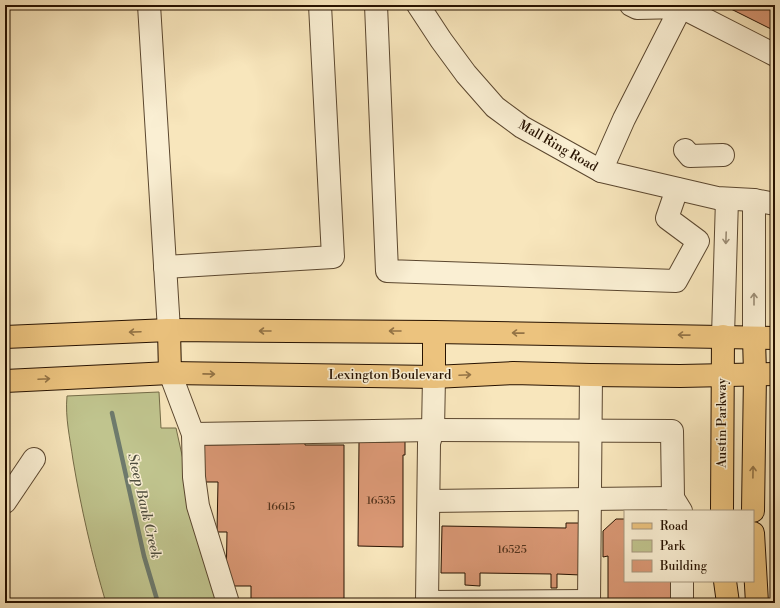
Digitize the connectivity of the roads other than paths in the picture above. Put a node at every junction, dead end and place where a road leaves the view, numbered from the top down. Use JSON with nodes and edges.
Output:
{"nodes":[{"id":1,"x":149,"y":5,"type":"edge"},
{"id":2,"x":320,"y":5,"type":"edge"},
{"id":3,"x":376,"y":5,"type":"edge"},
{"id":4,"x":418,"y":5,"type":"edge"},
{"id":5,"x":631,"y":5,"type":"edge"},
{"id":6,"x":682,"y":6,"type":"edge"},
{"id":7,"x":775,"y":55,"type":"edge"},
{"id":8,"x":685,"y":150,"type":"dead end"},
{"id":9,"x":723,"y":155,"type":"dead end"},
{"id":10,"x":601,"y":171,"type":"junction"},
{"id":11,"x":677,"y":189,"type":"junction"},
{"id":12,"x":728,"y":199,"type":"junction"},
{"id":13,"x":754,"y":200,"type":"junction"},
{"id":14,"x":775,"y":204,"type":"edge"},
{"id":15,"x":165,"y":267,"type":"junction"},
{"id":16,"x":169,"y":330,"type":"junction"},
{"id":17,"x":434,"y":332,"type":"junction"},
{"id":18,"x":723,"y":336,"type":"junction"},
{"id":19,"x":5,"y":337,"type":"edge"},
{"id":20,"x":754,"y":338,"type":"junction"},
{"id":21,"x":775,"y":338,"type":"edge"},
{"id":22,"x":170,"y":373,"type":"junction"},
{"id":23,"x":765,"y":374,"type":"edge"},
{"id":24,"x":591,"y":375,"type":"junction"},
{"id":25,"x":722,"y":376,"type":"junction"},
{"id":26,"x":434,"y":377,"type":"junction"},
{"id":27,"x":5,"y":381,"type":"edge"},
{"id":28,"x":433,"y":430,"type":"junction"},
{"id":29,"x":591,"y":431,"type":"junction"},
{"id":30,"x":193,"y":434,"type":"junction"},
{"id":31,"x":34,"y":459,"type":"dead end"},
{"id":32,"x":590,"y":500,"type":"junction"},
{"id":33,"x":5,"y":502,"type":"edge"},
{"id":34,"x":429,"y":502,"type":"junction"},
{"id":35,"x":677,"y":505,"type":"edge"},
{"id":36,"x":722,"y":510,"type":"edge"},
{"id":37,"x":753,"y":510,"type":"edge"},
{"id":38,"x":754,"y":550,"type":"edge"},
{"id":39,"x":682,"y":582,"type":"edge"},
{"id":40,"x":725,"y":582,"type":"edge"},
{"id":41,"x":589,"y":602,"type":"edge"},
{"id":42,"x":228,"y":603,"type":"edge"},
{"id":43,"x":682,"y":603,"type":"edge"},
{"id":44,"x":728,"y":603,"type":"edge"},
{"id":45,"x":757,"y":603,"type":"edge"}],
"edges":[{"from":1,"to":15,"type":"street"},
{"from":2,"to":15,"type":"street"},
{"from":3,"to":11,"type":"street"},
{"from":4,"to":10,"type":"street","name":"Mall Ring Road"},
{"from":5,"to":6,"type":"street"},
{"from":6,"to":7,"type":"street"},
{"from":6,"to":10,"type":"street"},
{"from":8,"to":9,"type":"street"},
{"from":10,"to":11,"type":"street","name":"Mall Ring Road"},
{"from":11,"to":12,"type":"street","name":"Mall Ring Road"},
{"from":12,"to":13,"type":"street","name":"Mall Ring Road"},
{"from":12,"to":18,"type":"street","one_way":true},
{"from":13,"to":14,"type":"street","name":"Mall Ring Road"},
{"from":20,"to":13,"type":"street","one_way":true},
{"from":15,"to":16,"type":"street"},
{"from":17,"to":16,"type":"main road","one_way":true},
{"from":16,"to":19,"type":"main road","one_way":true},
{"from":16,"to":22,"type":"main road"},
{"from":18,"to":17,"type":"main road","one_way":true},
{"from":17,"to":26,"type":"main road"},
{"from":18,"to":20,"type":"main road"},
{"from":18,"to":25,"type":"main road","name":"Austin Parkway"},
{"from":20,"to":21,"type":"main road"},
{"from":20,"to":23,"type":"main road"},
{"from":22,"to":26,"type":"main road","name":"Lexington Boulevard","one_way":true},
{"from":27,"to":22,"type":"main road","name":"Lexington Boulevard","one_way":true},
{"from":22,"to":30,"type":"street"},
{"from":23,"to":25,"type":"main road","name":"Lexington Boulevard"},
{"from":37,"to":23,"type":"main road","one_way":true},
{"from":24,"to":25,"type":"main road","name":"Lexington Boulevard"},
{"from":26,"to":24,"type":"main road","name":"Lexington Boulevard","one_way":true},
{"from":24,"to":29,"type":"street"},
{"from":25,"to":36,"type":"main road","name":"Austin Parkway"},
{"from":26,"to":28,"type":"street"},
{"from":28,"to":29,"type":"street"},
{"from":28,"to":30,"type":"street"},
{"from":28,"to":34,"type":"street"},
{"from":29,"to":32,"type":"street"},
{"from":29,"to":35,"type":"street"},
{"from":30,"to":42,"type":"street"},
{"from":31,"to":33,"type":"street"},
{"from":32,"to":34,"type":"street"},
{"from":32,"to":35,"type":"street"},
{"from":32,"to":41,"type":"street"},
{"from":34,"to":41,"type":"street"},
{"from":38,"to":45,"type":"main road"},
{"from":39,"to":43,"type":"street"},
{"from":40,"to":44,"type":"main road"}]}
